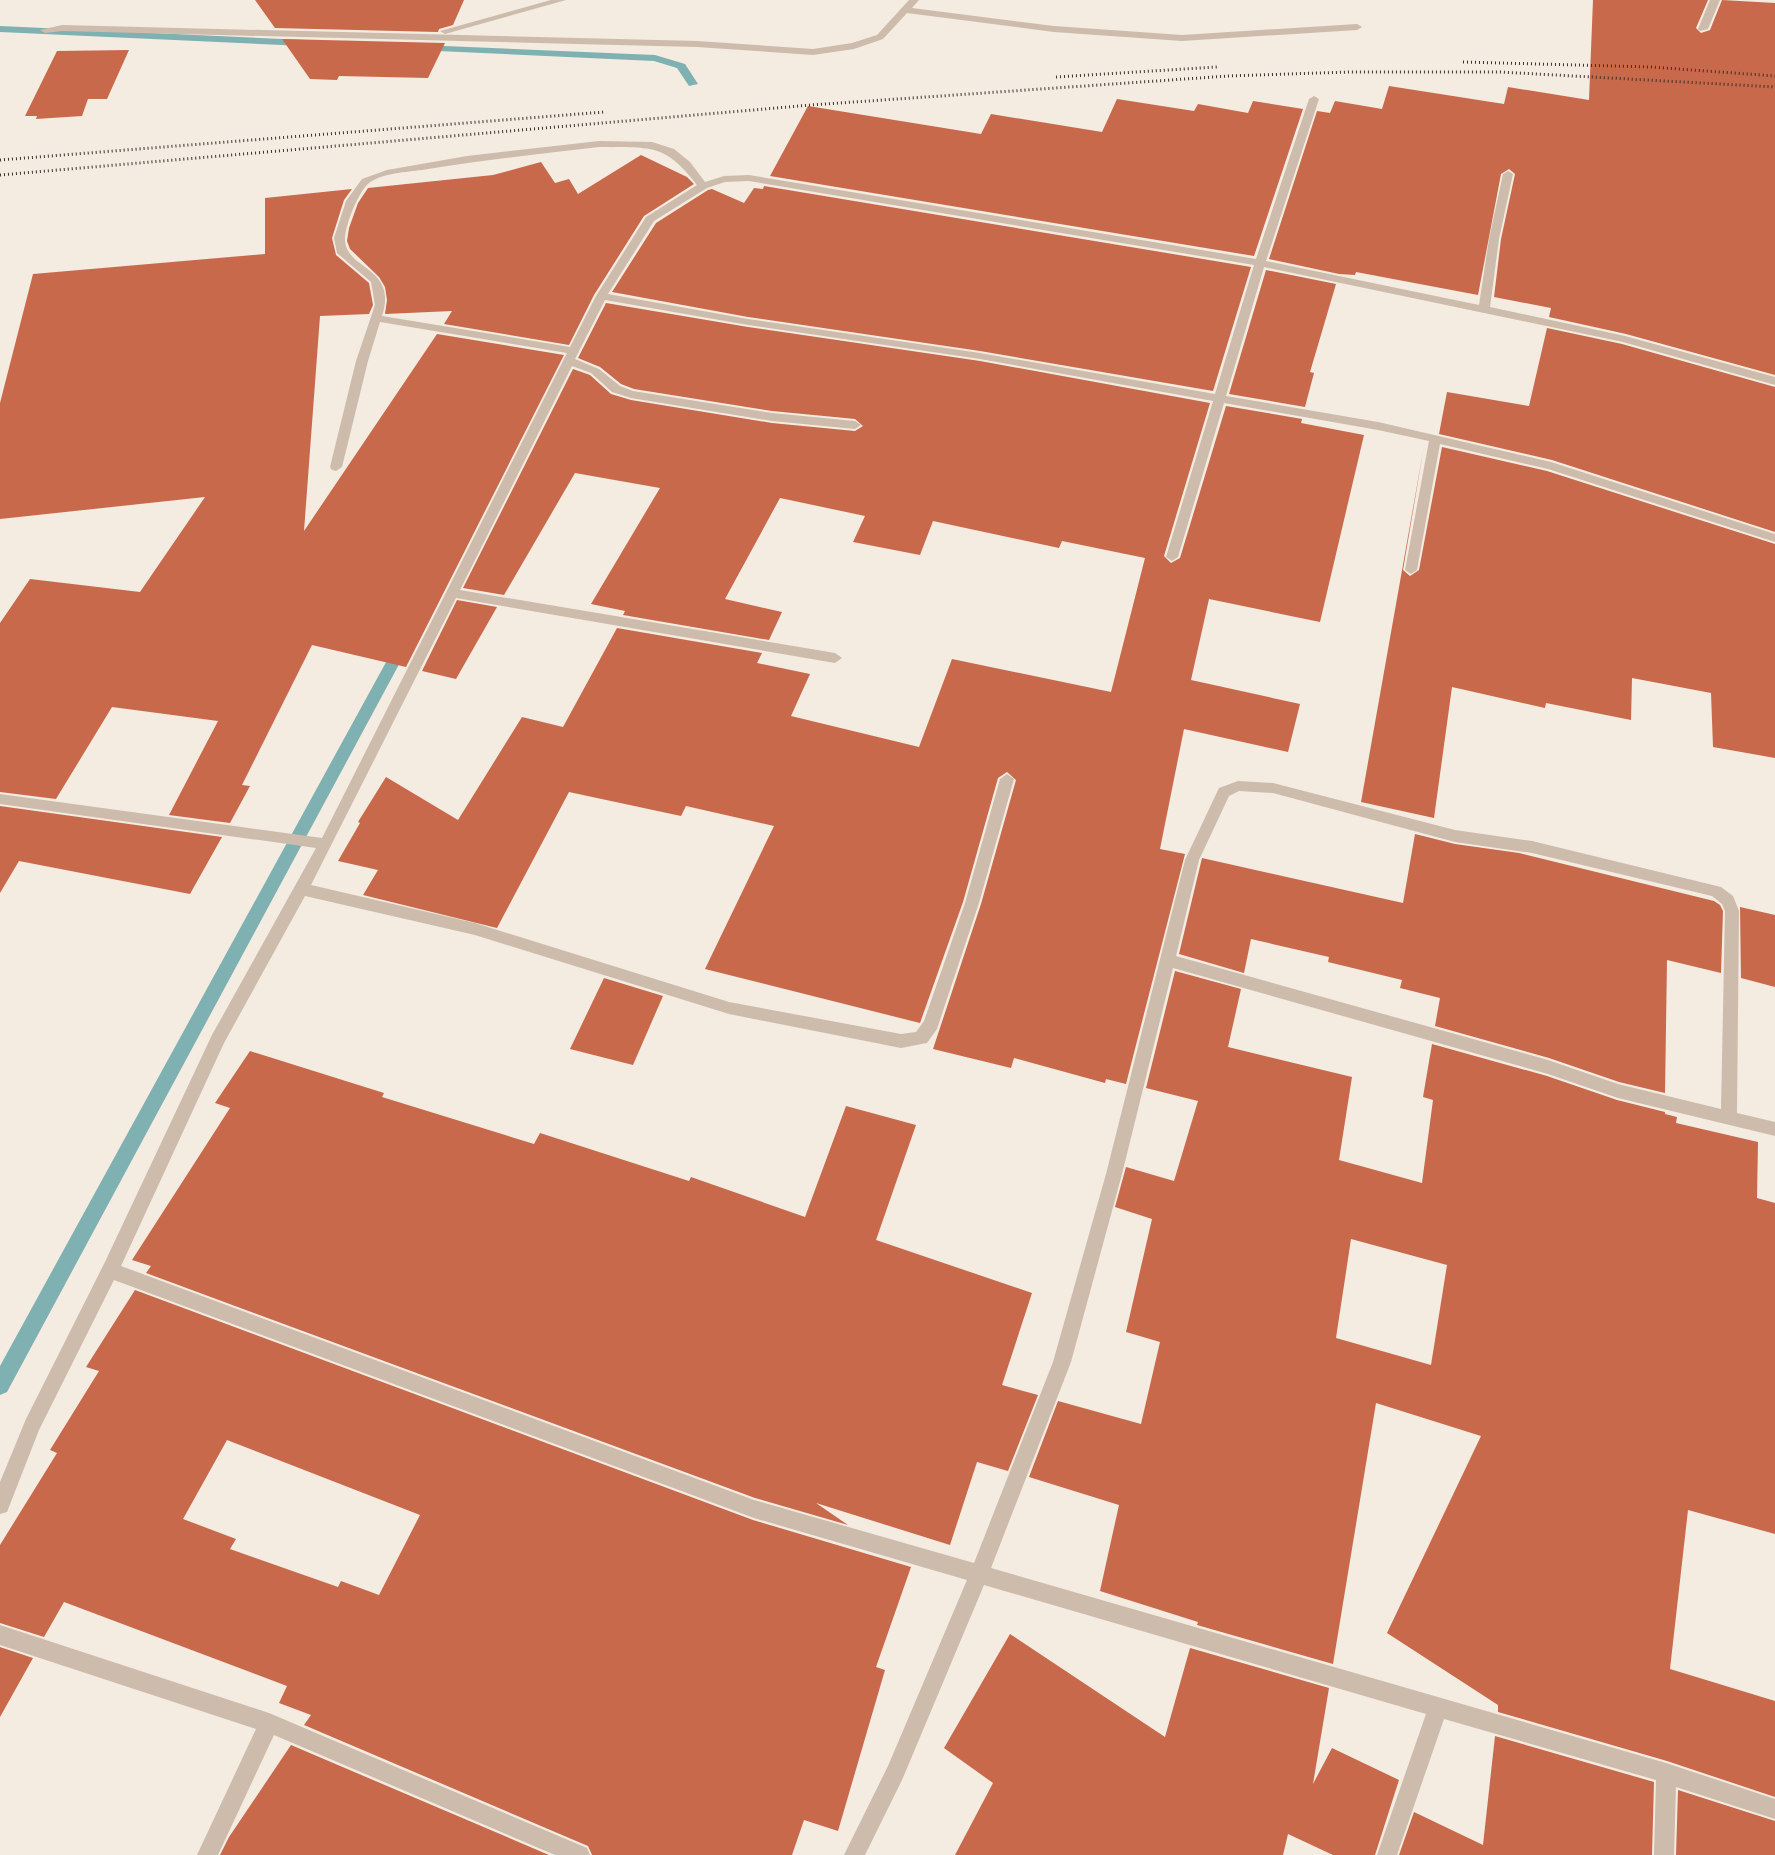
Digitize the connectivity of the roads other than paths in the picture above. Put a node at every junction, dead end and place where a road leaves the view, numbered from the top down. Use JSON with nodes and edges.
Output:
{"nodes":[{"id":1,"x":561,"y":0,"type":"edge"},
{"id":2,"x":914,"y":0,"type":"edge"},
{"id":3,"x":1715,"y":0,"type":"edge"},
{"id":4,"x":906,"y":10,"type":"junction"},
{"id":5,"x":1357,"y":27,"type":"dead end"},
{"id":6,"x":1703,"y":29,"type":"dead end"},
{"id":7,"x":45,"y":30,"type":"dead end"},
{"id":8,"x":428,"y":36,"type":"junction"},
{"id":9,"x":1314,"y":99,"type":"dead end"},
{"id":10,"x":1508,"y":174,"type":"dead end"},
{"id":11,"x":703,"y":186,"type":"junction"},
{"id":12,"x":1260,"y":263,"type":"junction"},
{"id":13,"x":600,"y":296,"type":"junction"},
{"id":14,"x":1484,"y":308,"type":"junction"},
{"id":15,"x":376,"y":318,"type":"junction"},
{"id":16,"x":567,"y":353,"type":"junction"},
{"id":17,"x":1775,"y":381,"type":"edge"},
{"id":18,"x":1218,"y":398,"type":"junction"},
{"id":19,"x":855,"y":425,"type":"dead end"},
{"id":20,"x":1436,"y":439,"type":"junction"},
{"id":21,"x":336,"y":468,"type":"dead end"},
{"id":22,"x":1775,"y":538,"type":"edge"},
{"id":23,"x":1172,"y":557,"type":"dead end"},
{"id":24,"x":1411,"y":570,"type":"dead end"},
{"id":25,"x":453,"y":593,"type":"junction"},
{"id":26,"x":835,"y":658,"type":"dead end"},
{"id":27,"x":1007,"y":779,"type":"dead end"},
{"id":28,"x":0,"y":799,"type":"edge"},
{"id":29,"x":320,"y":843,"type":"junction"},
{"id":30,"x":302,"y":889,"type":"junction"},
{"id":31,"x":1167,"y":960,"type":"junction"},
{"id":32,"x":1729,"y":1118,"type":"junction"},
{"id":33,"x":1775,"y":1129,"type":"edge"},
{"id":34,"x":110,"y":1270,"type":"junction"},
{"id":35,"x":0,"y":1505,"type":"edge"},
{"id":36,"x":979,"y":1574,"type":"junction"},
{"id":37,"x":0,"y":1635,"type":"edge"},
{"id":38,"x":1438,"y":1708,"type":"junction"},
{"id":39,"x":269,"y":1724,"type":"junction"},
{"id":40,"x":1666,"y":1773,"type":"junction"},
{"id":41,"x":1775,"y":1809,"type":"edge"},
{"id":42,"x":207,"y":1855,"type":"edge"},
{"id":43,"x":580,"y":1855,"type":"edge"},
{"id":44,"x":855,"y":1855,"type":"edge"},
{"id":45,"x":1387,"y":1855,"type":"edge"},
{"id":46,"x":1664,"y":1855,"type":"edge"}],
"edges":[{"from":1,"to":8,"type":"street"},
{"from":2,"to":4,"type":"street"},
{"from":3,"to":6,"type":"street"},
{"from":4,"to":5,"type":"street"},
{"from":4,"to":8,"type":"street"},
{"from":7,"to":8,"type":"street"},
{"from":9,"to":12,"type":"street"},
{"from":10,"to":14,"type":"street"},
{"from":11,"to":12,"type":"street"},
{"from":11,"to":13,"type":"street"},
{"from":11,"to":15,"type":"street"},
{"from":12,"to":14,"type":"street"},
{"from":12,"to":18,"type":"street"},
{"from":13,"to":16,"type":"street"},
{"from":13,"to":18,"type":"street"},
{"from":14,"to":17,"type":"street"},
{"from":15,"to":16,"type":"street"},
{"from":15,"to":21,"type":"street"},
{"from":16,"to":19,"type":"street"},
{"from":16,"to":25,"type":"street"},
{"from":18,"to":20,"type":"street"},
{"from":18,"to":23,"type":"street"},
{"from":20,"to":22,"type":"street"},
{"from":20,"to":24,"type":"street"},
{"from":25,"to":26,"type":"street"},
{"from":25,"to":29,"type":"street"},
{"from":27,"to":30,"type":"street"},
{"from":28,"to":29,"type":"street"},
{"from":29,"to":30,"type":"street"},
{"from":30,"to":34,"type":"street"},
{"from":31,"to":32,"type":"street"},
{"from":31,"to":32,"type":"street"},
{"from":31,"to":36,"type":"street"},
{"from":32,"to":33,"type":"street"},
{"from":34,"to":35,"type":"street"},
{"from":34,"to":36,"type":"street"},
{"from":36,"to":38,"type":"street"},
{"from":36,"to":44,"type":"street"},
{"from":37,"to":39,"type":"street"},
{"from":38,"to":40,"type":"street"},
{"from":38,"to":45,"type":"street"},
{"from":39,"to":42,"type":"street"},
{"from":39,"to":43,"type":"street"},
{"from":40,"to":41,"type":"street"},
{"from":40,"to":46,"type":"street"}]}
